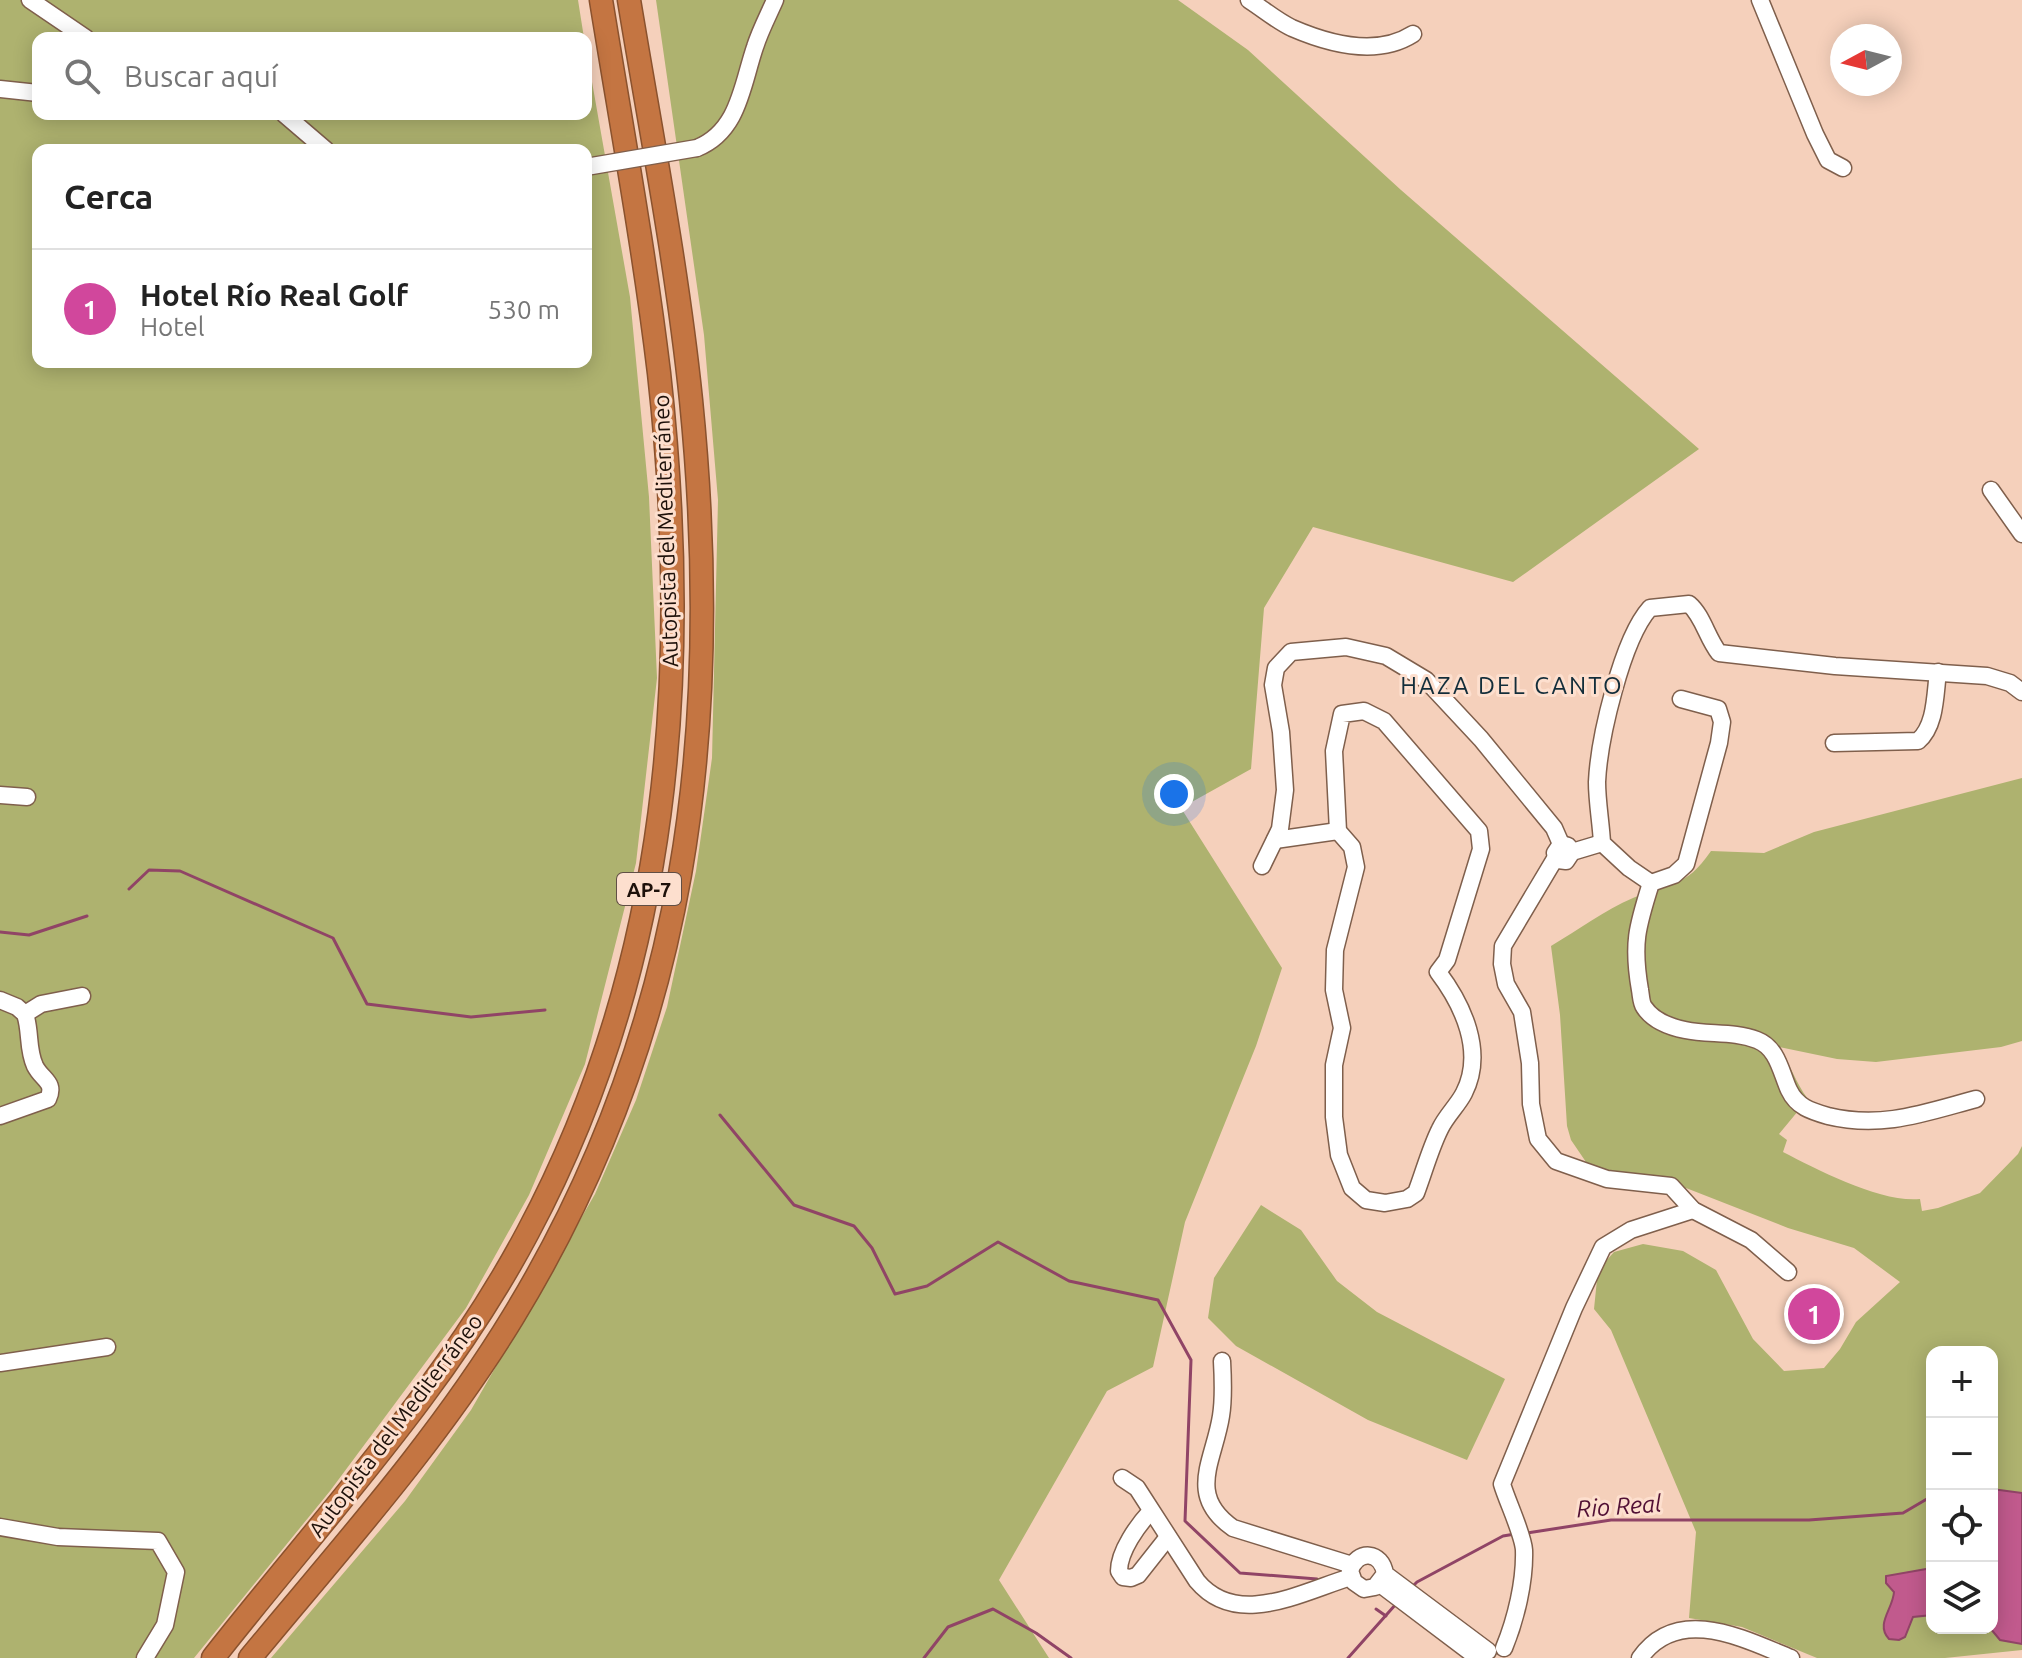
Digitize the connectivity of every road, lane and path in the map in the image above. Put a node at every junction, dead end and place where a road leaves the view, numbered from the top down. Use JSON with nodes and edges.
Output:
{"nodes":[{"id":1,"x":30,"y":0,"type":"edge"},
{"id":2,"x":586,"y":0,"type":"edge"},
{"id":3,"x":601,"y":0,"type":"edge"},
{"id":4,"x":629,"y":0,"type":"edge"},
{"id":5,"x":644,"y":0,"type":"edge"},
{"id":6,"x":775,"y":0,"type":"edge"},
{"id":7,"x":1249,"y":0,"type":"edge"},
{"id":8,"x":1760,"y":0,"type":"edge"},
{"id":9,"x":77,"y":32,"type":"edge"},
{"id":10,"x":1413,"y":34,"type":"dead end"},
{"id":11,"x":0,"y":89,"type":"edge"},
{"id":12,"x":32,"y":92,"type":"edge"},
{"id":13,"x":291,"y":120,"type":"edge"},
{"id":14,"x":319,"y":144,"type":"edge"},
{"id":15,"x":592,"y":166,"type":"edge"},
{"id":16,"x":1843,"y":168,"type":"dead end"},
{"id":17,"x":691,"y":399,"type":"junction"},
{"id":18,"x":666,"y":464,"type":"junction"},
{"id":19,"x":1991,"y":490,"type":"dead end"},
{"id":20,"x":2022,"y":534,"type":"edge"},
{"id":21,"x":1938,"y":672,"type":"junction"},
{"id":22,"x":2022,"y":692,"type":"edge"},
{"id":23,"x":1681,"y":699,"type":"dead end"},
{"id":24,"x":1834,"y":743,"type":"dead end"},
{"id":25,"x":0,"y":795,"type":"edge"},
{"id":26,"x":27,"y":797,"type":"dead end"},
{"id":27,"x":1338,"y":831,"type":"junction"},
{"id":28,"x":1275,"y":840,"type":"junction"},
{"id":29,"x":1602,"y":843,"type":"junction"},
{"id":30,"x":1563,"y":851,"type":"junction"},
{"id":31,"x":1262,"y":866,"type":"dead end"},
{"id":32,"x":1651,"y":883,"type":"junction"},
{"id":33,"x":82,"y":996,"type":"dead end"},
{"id":34,"x":0,"y":1000,"type":"edge"},
{"id":35,"x":25,"y":1014,"type":"junction"},
{"id":36,"x":1976,"y":1099,"type":"dead end"},
{"id":37,"x":0,"y":1116,"type":"edge"},
{"id":38,"x":1693,"y":1210,"type":"junction"},
{"id":39,"x":1788,"y":1272,"type":"dead end"},
{"id":40,"x":107,"y":1347,"type":"dead end"},
{"id":41,"x":1222,"y":1361,"type":"dead end"},
{"id":42,"x":0,"y":1363,"type":"edge"},
{"id":43,"x":1122,"y":1478,"type":"dead end"},
{"id":44,"x":1151,"y":1511,"type":"junction"},
{"id":45,"x":0,"y":1527,"type":"edge"},
{"id":46,"x":1168,"y":1537,"type":"junction"},
{"id":47,"x":1352,"y":1571,"type":"junction"},
{"id":48,"x":1382,"y":1579,"type":"junction"},
{"id":49,"x":1494,"y":1654,"type":"edge"},
{"id":50,"x":145,"y":1658,"type":"edge"},
{"id":51,"x":213,"y":1658,"type":"edge"},
{"id":52,"x":250,"y":1658,"type":"edge"},
{"id":53,"x":1640,"y":1658,"type":"edge"},
{"id":54,"x":1791,"y":1658,"type":"edge"}],
"edges":[{"from":1,"to":9,"type":"street"},
{"from":2,"to":18,"type":"highway"},
{"from":3,"to":18,"type":"highway","name":"Autopista del Mediterráneo","number":"AP-7"},
{"from":4,"to":17,"type":"highway","name":"Autopista del Mediterráneo","number":"AP-7"},
{"from":5,"to":17,"type":"highway"},
{"from":6,"to":15,"type":"street","bridge":true},
{"from":7,"to":10,"type":"street"},
{"from":8,"to":16,"type":"street"},
{"from":11,"to":12,"type":"street"},
{"from":13,"to":14,"type":"street"},
{"from":17,"to":52,"type":"highway","name":"Autopista del Mediterráneo","number":"AP-7"},
{"from":18,"to":51,"type":"highway","name":"Autopista del Mediterráneo","number":"AP-7"},
{"from":19,"to":20,"type":"street"},
{"from":21,"to":22,"type":"street"},
{"from":21,"to":24,"type":"street"},
{"from":21,"to":29,"type":"street"},
{"from":23,"to":32,"type":"street"},
{"from":25,"to":26,"type":"street"},
{"from":27,"to":27,"type":"street"},
{"from":27,"to":28,"type":"street"},
{"from":28,"to":30,"type":"street"},
{"from":28,"to":31,"type":"street"},
{"from":29,"to":30,"type":"street"},
{"from":29,"to":32,"type":"street"},
{"from":30,"to":38,"type":"street"},
{"from":32,"to":36,"type":"street"},
{"from":33,"to":35,"type":"street"},
{"from":34,"to":35,"type":"street"},
{"from":35,"to":37,"type":"street"},
{"from":38,"to":39,"type":"street"},
{"from":38,"to":49,"type":"street"},
{"from":40,"to":42,"type":"street"},
{"from":41,"to":47,"type":"street"},
{"from":43,"to":44,"type":"street"},
{"from":44,"to":46,"type":"street"},
{"from":44,"to":46,"type":"street"},
{"from":45,"to":50,"type":"street"},
{"from":46,"to":47,"type":"street"},
{"from":47,"to":48,"type":"street"},
{"from":47,"to":48,"type":"street"},
{"from":48,"to":49,"type":"street"},
{"from":53,"to":54,"type":"street"}]}
